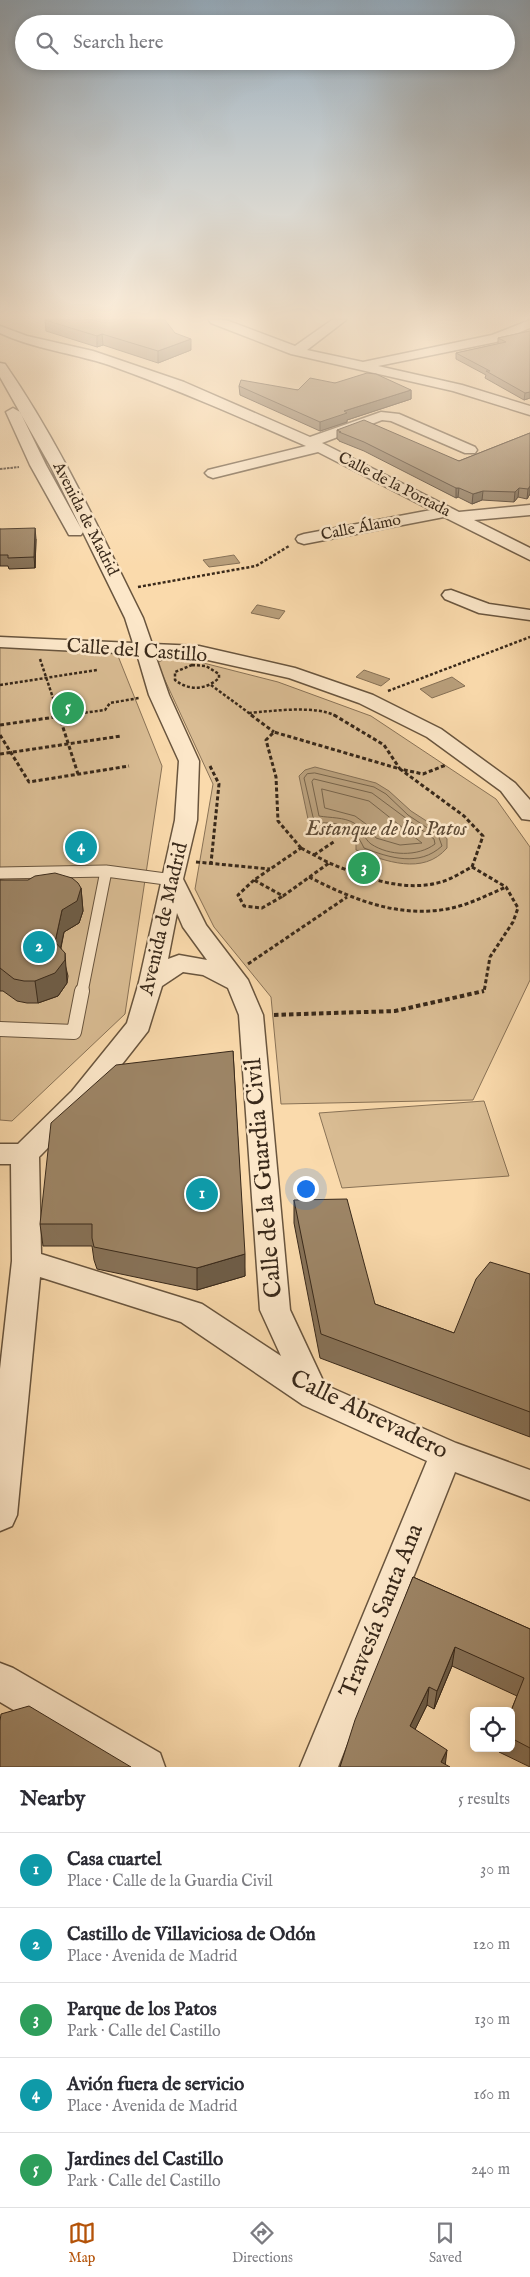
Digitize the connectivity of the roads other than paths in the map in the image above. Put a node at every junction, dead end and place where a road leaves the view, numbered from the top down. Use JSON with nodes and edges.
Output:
{"nodes":[{"id":1,"x":8,"y":402,"type":"edge"},
{"id":2,"x":23,"y":402,"type":"edge"},
{"id":3,"x":219,"y":402,"type":"edge"},
{"id":4,"x":503,"y":402,"type":"edge"},
{"id":5,"x":530,"y":411,"type":"edge"},
{"id":6,"x":315,"y":445,"type":"junction"},
{"id":7,"x":470,"y":450,"type":"dead end"},
{"id":8,"x":213,"y":473,"type":"dead end"},
{"id":9,"x":530,"y":510,"type":"edge"},
{"id":10,"x":452,"y":514,"type":"junction"},
{"id":11,"x":304,"y":539,"type":"road end"},
{"id":12,"x":530,"y":555,"type":"edge"},
{"id":13,"x":451,"y":595,"type":"dead end"},
{"id":14,"x":530,"y":615,"type":"edge"},
{"id":15,"x":0,"y":642,"type":"edge"},
{"id":16,"x":143,"y":650,"type":"junction"},
{"id":17,"x":530,"y":784,"type":"edge"},
{"id":18,"x":508,"y":787,"type":"junction"},
{"id":19,"x":530,"y":814,"type":"edge"},
{"id":20,"x":174,"y":870,"type":"junction"},
{"id":21,"x":106,"y":871,"type":"junction"},
{"id":22,"x":0,"y":873,"type":"edge"},
{"id":23,"x":235,"y":980,"type":"junction"},
{"id":24,"x":151,"y":982,"type":"junction"},
{"id":25,"x":0,"y":1029,"type":"edge"},
{"id":26,"x":13,"y":1154,"type":"edge"},
{"id":27,"x":27,"y":1260,"type":"junction"},
{"id":28,"x":314,"y":1394,"type":"junction"},
{"id":29,"x":446,"y":1454,"type":"junction"},
{"id":30,"x":530,"y":1485,"type":"edge"},
{"id":31,"x":0,"y":1515,"type":"edge"},
{"id":32,"x":0,"y":1681,"type":"edge"},
{"id":33,"x":146,"y":1767,"type":"edge"},
{"id":34,"x":319,"y":1767,"type":"edge"}],
"edges":[{"from":1,"to":16,"type":"street","name":"Avenida de Madrid"},
{"from":2,"to":16,"type":"street","name":"Avenida de Madrid"},
{"from":3,"to":6,"type":"street","name":"Calle de la Portada"},
{"from":4,"to":5,"type":"street"},
{"from":6,"to":7,"type":"street"},
{"from":6,"to":8,"type":"street"},
{"from":6,"to":10,"type":"street","name":"Calle de la Portada"},
{"from":9,"to":10,"type":"street","name":"Calle Álamo"},
{"from":10,"to":11,"type":"street","name":"Calle Álamo"},
{"from":10,"to":12,"type":"street","name":"Calle de la Portada"},
{"from":13,"to":14,"type":"street"},
{"from":15,"to":16,"type":"street","name":"Calle del Castillo"},
{"from":16,"to":18,"type":"street","name":"Calle del Castillo"},
{"from":16,"to":20,"type":"street","name":"Avenida de Madrid"},
{"from":17,"to":18,"type":"street"},
{"from":18,"to":19,"type":"street","name":"Calle del Castillo"},
{"from":20,"to":21,"type":"lane"},
{"from":20,"to":23,"type":"street","name":"Calle de la Guardia Civil"},
{"from":20,"to":24,"type":"street","name":"Avenida de Madrid"},
{"from":21,"to":22,"type":"lane"},
{"from":21,"to":25,"type":"lane"},
{"from":23,"to":24,"type":"street"},
{"from":23,"to":28,"type":"street","name":"Calle de la Guardia Civil"},
{"from":24,"to":26,"type":"street","name":"Avenida de Madrid"},
{"from":26,"to":27,"type":"street"},
{"from":27,"to":28,"type":"street","name":"Calle Abrevadero"},
{"from":27,"to":31,"type":"street"},
{"from":28,"to":29,"type":"street","name":"Calle Abrevadero"},
{"from":29,"to":30,"type":"street","name":"Calle Abrevadero"},
{"from":29,"to":34,"type":"street","name":"Travesía Santa Ana"},
{"from":32,"to":33,"type":"street"}]}
